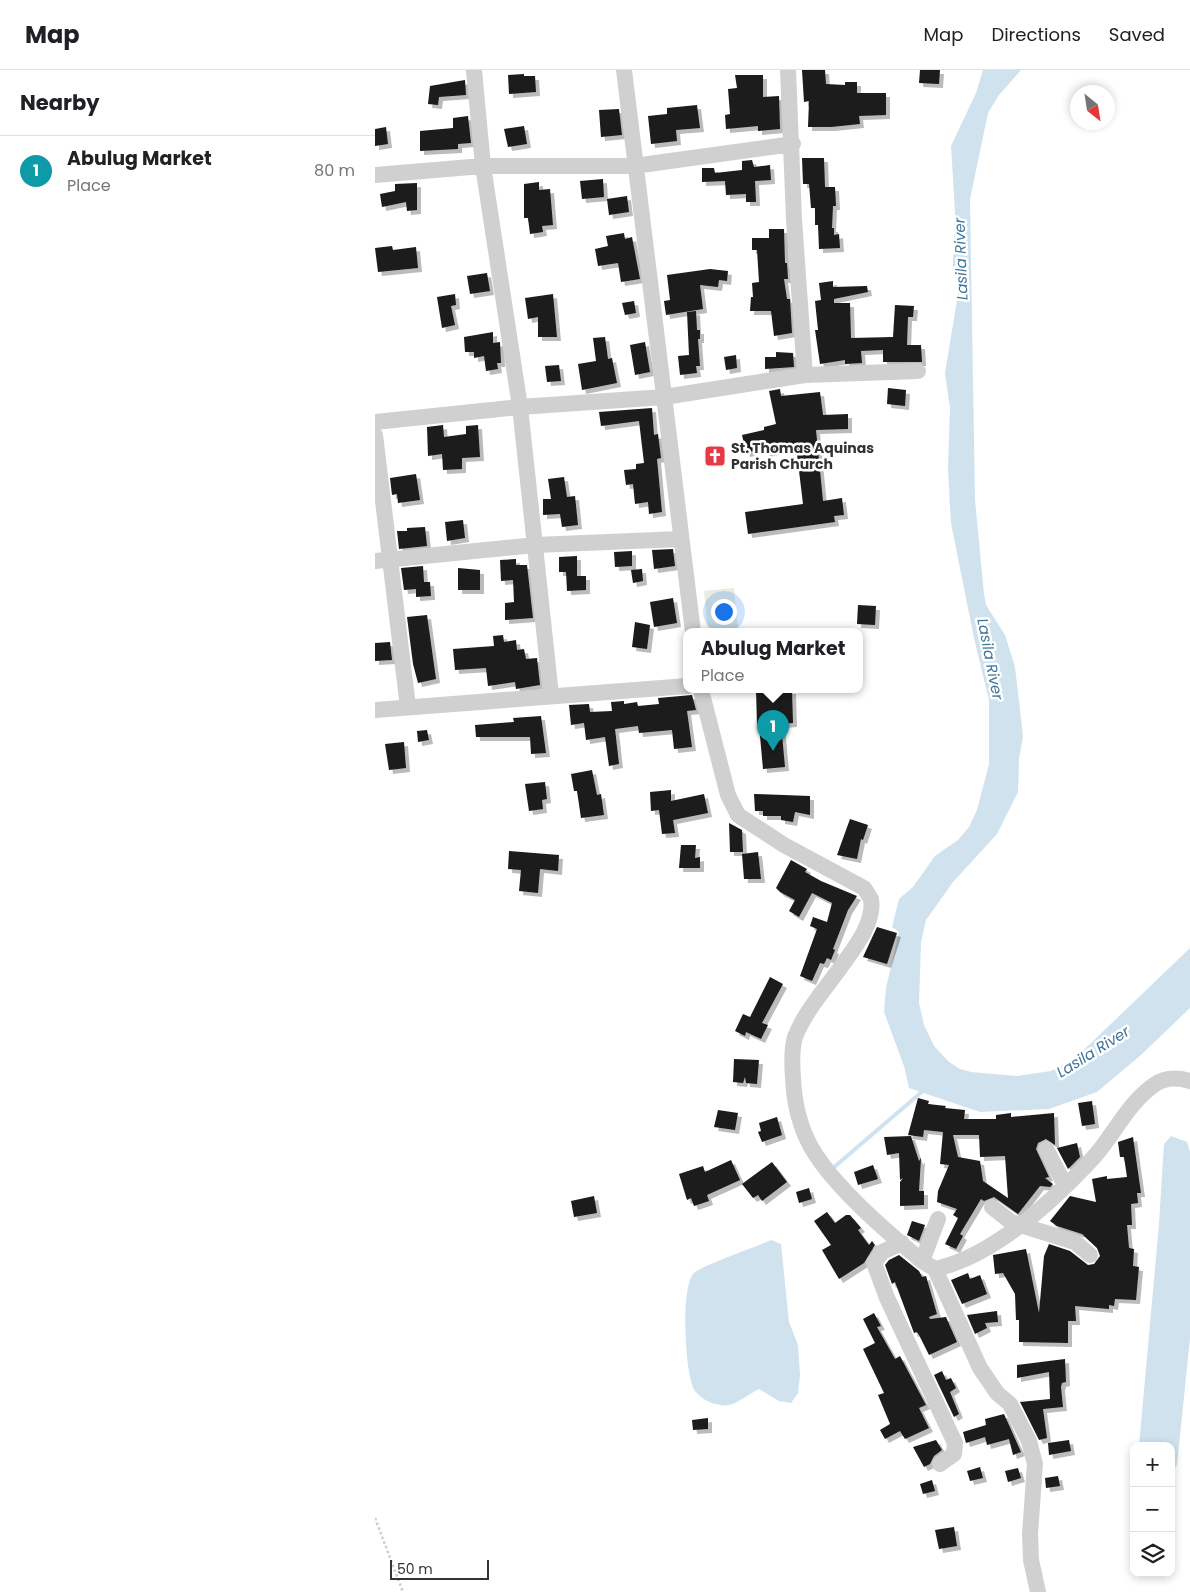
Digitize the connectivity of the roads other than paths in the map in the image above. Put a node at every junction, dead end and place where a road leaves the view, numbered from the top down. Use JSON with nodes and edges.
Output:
{"nodes":[{"id":1,"x":475,"y":70,"type":"edge"},
{"id":2,"x":623,"y":70,"type":"edge"},
{"id":3,"x":789,"y":70,"type":"edge"},
{"id":4,"x":793,"y":144,"type":"junction"},
{"id":5,"x":483,"y":166,"type":"junction"},
{"id":6,"x":634,"y":166,"type":"junction"},
{"id":7,"x":375,"y":175,"type":"edge"},
{"id":8,"x":918,"y":371,"type":"dead end"},
{"id":9,"x":805,"y":375,"type":"junction"},
{"id":10,"x":664,"y":396,"type":"junction"},
{"id":11,"x":520,"y":407,"type":"junction"},
{"id":12,"x":375,"y":422,"type":"edge"},
{"id":13,"x":375,"y":435,"type":"edge"},
{"id":14,"x":681,"y":539,"type":"junction"},
{"id":15,"x":535,"y":545,"type":"junction"},
{"id":16,"x":383,"y":560,"type":"edge"},
{"id":17,"x":692,"y":628,"type":"edge"},
{"id":18,"x":683,"y":686,"type":"edge"},
{"id":19,"x":702,"y":693,"type":"edge"},
{"id":20,"x":551,"y":695,"type":"junction"},
{"id":21,"x":407,"y":707,"type":"junction"},
{"id":22,"x":375,"y":710,"type":"edge"},
{"id":23,"x":1190,"y":1081,"type":"edge"},
{"id":24,"x":1046,"y":1149,"type":"dead end"},
{"id":25,"x":1065,"y":1185,"type":"junction"},
{"id":26,"x":992,"y":1207,"type":"dead end"},
{"id":27,"x":939,"y":1219,"type":"dead end"},
{"id":28,"x":1019,"y":1226,"type":"junction"},
{"id":29,"x":902,"y":1243,"type":"junction"},
{"id":30,"x":1090,"y":1255,"type":"dead end"},
{"id":31,"x":928,"y":1265,"type":"junction"},
{"id":32,"x":940,"y":1464,"type":"dead end"},
{"id":33,"x":1038,"y":1592,"type":"edge"}],
"edges":[{"from":1,"to":5,"type":"street"},
{"from":2,"to":6,"type":"street"},
{"from":3,"to":4,"type":"street"},
{"from":4,"to":6,"type":"street"},
{"from":4,"to":9,"type":"street"},
{"from":5,"to":6,"type":"street"},
{"from":5,"to":7,"type":"street"},
{"from":5,"to":11,"type":"street"},
{"from":6,"to":10,"type":"street"},
{"from":8,"to":9,"type":"street"},
{"from":9,"to":10,"type":"street"},
{"from":10,"to":11,"type":"street"},
{"from":10,"to":14,"type":"street"},
{"from":11,"to":12,"type":"street"},
{"from":11,"to":15,"type":"street"},
{"from":13,"to":16,"type":"street"},
{"from":14,"to":15,"type":"street"},
{"from":14,"to":17,"type":"street"},
{"from":15,"to":16,"type":"street"},
{"from":15,"to":20,"type":"street"},
{"from":16,"to":21,"type":"street"},
{"from":18,"to":20,"type":"street"},
{"from":19,"to":29,"type":"street"},
{"from":20,"to":21,"type":"street"},
{"from":21,"to":22,"type":"street"},
{"from":23,"to":25,"type":"street"},
{"from":24,"to":25,"type":"street"},
{"from":25,"to":28,"type":"street"},
{"from":26,"to":28,"type":"street"},
{"from":27,"to":31,"type":"street"},
{"from":28,"to":30,"type":"street"},
{"from":28,"to":31,"type":"street"},
{"from":29,"to":31,"type":"street"},
{"from":29,"to":32,"type":"street"},
{"from":31,"to":33,"type":"street"}]}
